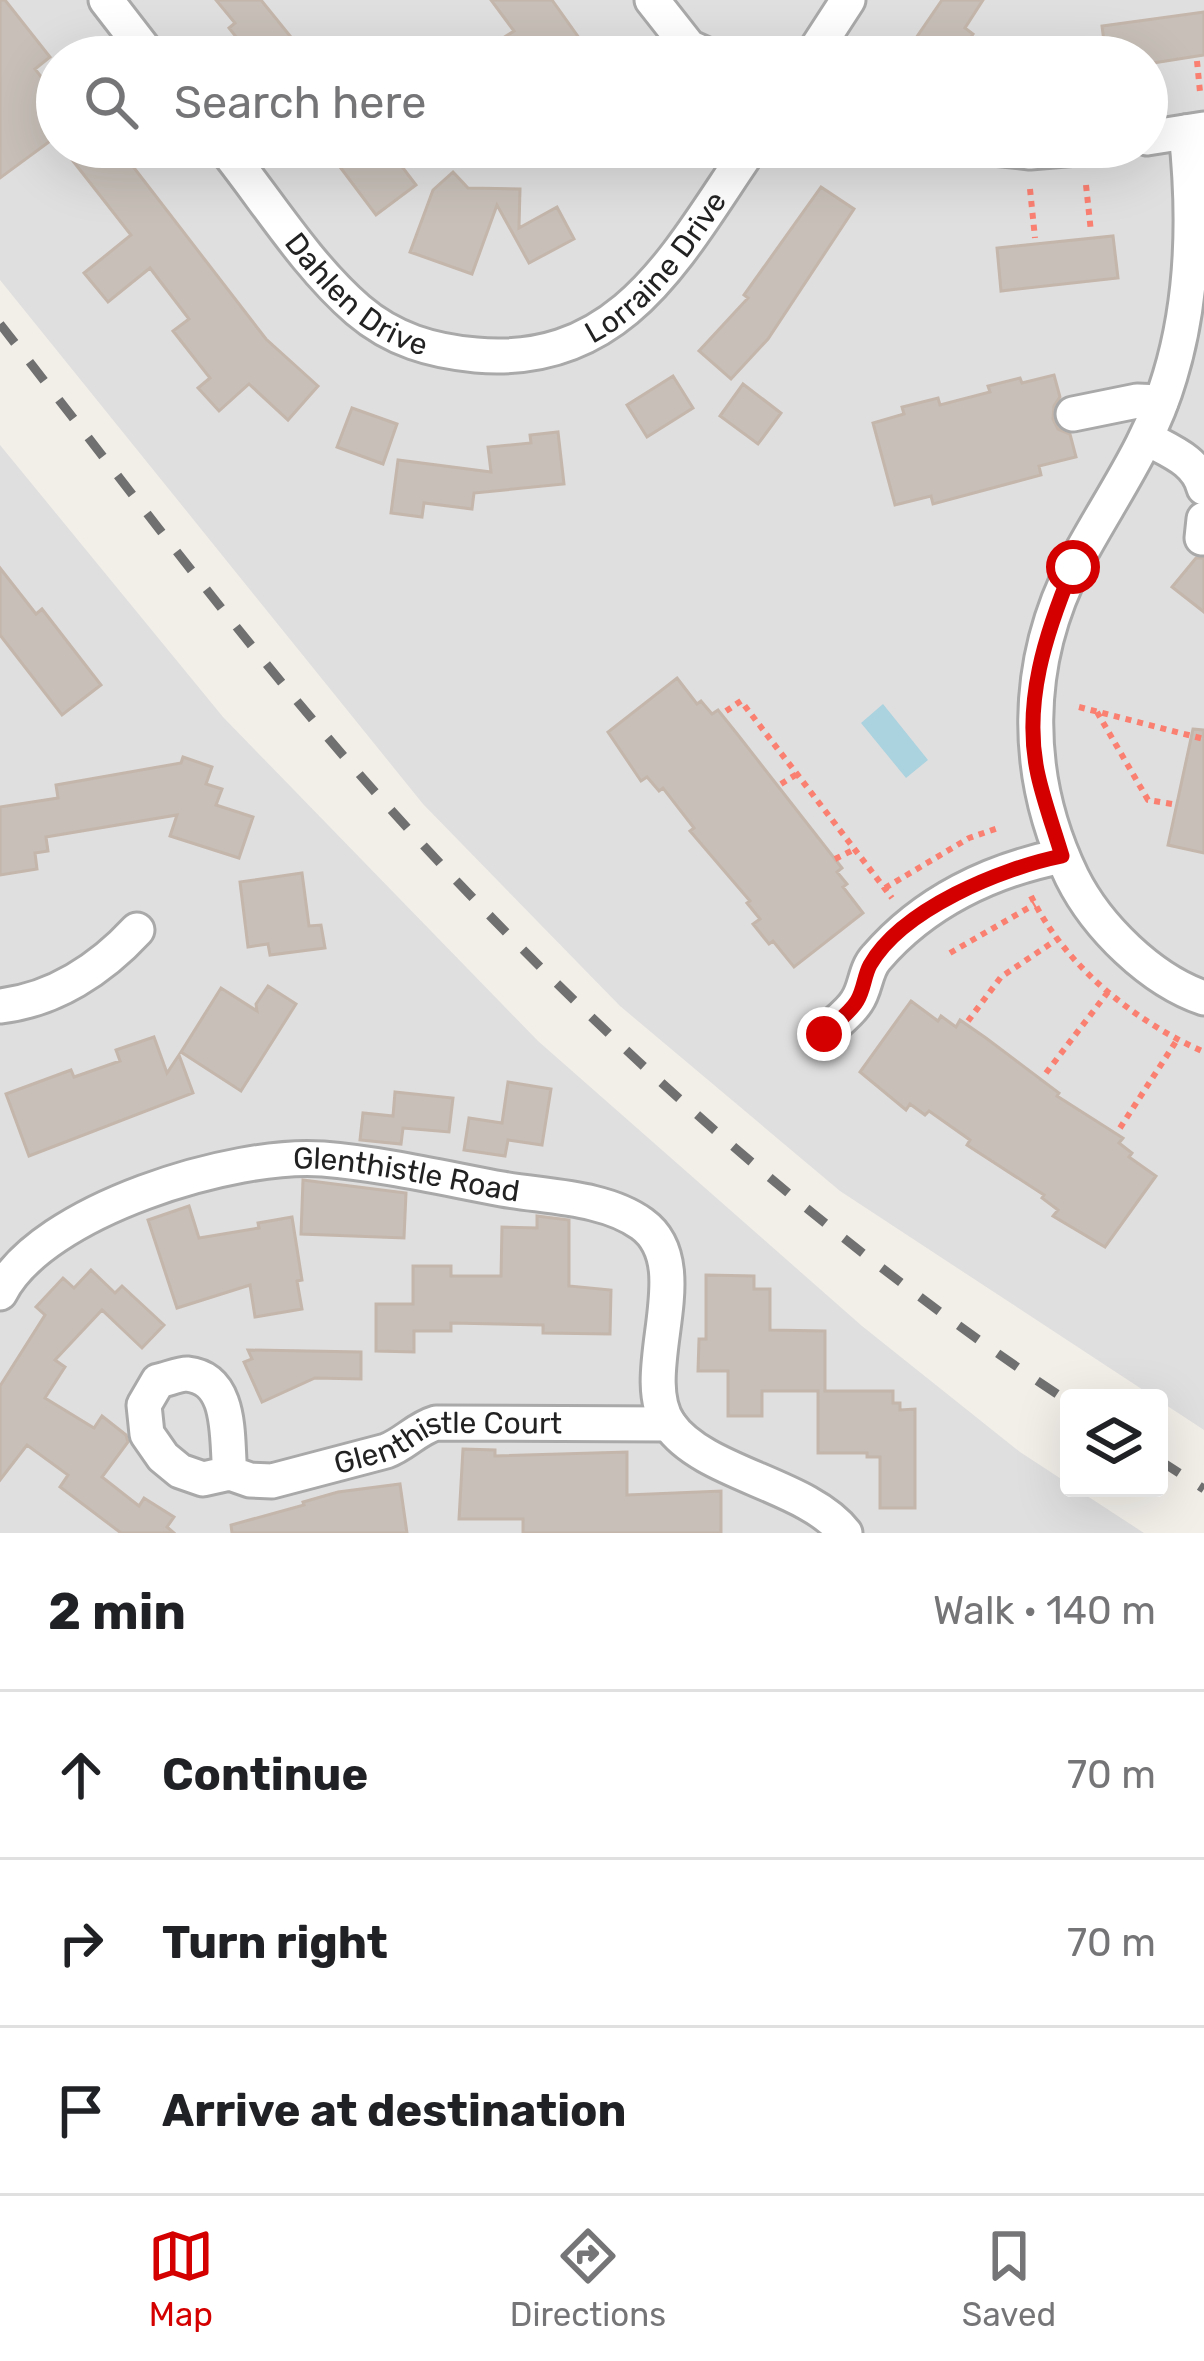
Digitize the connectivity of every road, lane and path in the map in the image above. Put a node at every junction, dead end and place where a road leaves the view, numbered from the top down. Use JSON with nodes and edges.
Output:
{"nodes":[{"id":1,"x":106,"y":0,"type":"edge"},
{"id":2,"x":652,"y":0,"type":"edge"},
{"id":3,"x":848,"y":0,"type":"edge"},
{"id":4,"x":134,"y":36,"type":"edge"},
{"id":5,"x":680,"y":36,"type":"edge"},
{"id":6,"x":825,"y":36,"type":"edge"},
{"id":7,"x":1196,"y":61,"type":"dead end"},
{"id":8,"x":1200,"y":92,"type":"dead end"},
{"id":9,"x":1195,"y":131,"type":"edge"},
{"id":10,"x":240,"y":168,"type":"edge"},
{"id":11,"x":737,"y":168,"type":"edge"},
{"id":12,"x":1086,"y":185,"type":"dead end"},
{"id":13,"x":1030,"y":189,"type":"dead end"},
{"id":14,"x":1091,"y":232,"type":"dead end"},
{"id":15,"x":1197,"y":233,"type":"edge"},
{"id":16,"x":1035,"y":238,"type":"dead end"},
{"id":17,"x":534,"y":353,"type":"joint"},
{"id":18,"x":1161,"y":402,"type":"junction"},
{"id":19,"x":1073,"y":414,"type":"dead end"},
{"id":20,"x":1148,"y":439,"type":"junction"},
{"id":21,"x":1204,"y":488,"type":"edge"},
{"id":22,"x":1078,"y":707,"type":"dead end"},
{"id":23,"x":726,"y":711,"type":"dead end"},
{"id":24,"x":1097,"y":712,"type":"junction"},
{"id":25,"x":1204,"y":739,"type":"edge"},
{"id":26,"x":797,"y":774,"type":"junction"},
{"id":27,"x":781,"y":784,"type":"dead end"},
{"id":28,"x":1172,"y":804,"type":"dead end"},
{"id":29,"x":1001,"y":827,"type":"dead end"},
{"id":30,"x":855,"y":848,"type":"junction"},
{"id":31,"x":1062,"y":856,"type":"junction"},
{"id":32,"x":835,"y":859,"type":"dead end"},
{"id":33,"x":885,"y":888,"type":"junction"},
{"id":34,"x":1028,"y":890,"type":"dead end"},
{"id":35,"x":1035,"y":904,"type":"junction"},
{"id":36,"x":911,"y":922,"type":"junction"},
{"id":37,"x":136,"y":929,"type":"dead end"},
{"id":38,"x":1059,"y":938,"type":"junction"},
{"id":39,"x":950,"y":953,"type":"dead end"},
{"id":40,"x":1108,"y":992,"type":"junction"},
{"id":41,"x":1204,"y":998,"type":"edge"},
{"id":42,"x":0,"y":1006,"type":"edge"},
{"id":43,"x":968,"y":1021,"type":"dead end"},
{"id":44,"x":824,"y":1034,"type":"dead end"},
{"id":45,"x":1177,"y":1040,"type":"junction"},
{"id":46,"x":1204,"y":1052,"type":"edge"},
{"id":47,"x":1046,"y":1073,"type":"dead end"},
{"id":48,"x":1120,"y":1128,"type":"dead end"},
{"id":49,"x":0,"y":1294,"type":"edge"},
{"id":50,"x":669,"y":1424,"type":"junction"},
{"id":51,"x":230,"y":1473,"type":"dead end"},
{"id":52,"x":845,"y":1533,"type":"edge"}],
"edges":[{"from":1,"to":4,"type":"street"},
{"from":2,"to":5,"type":"street"},
{"from":3,"to":6,"type":"street"},
{"from":7,"to":8,"type":"path"},
{"from":9,"to":15,"type":"street"},
{"from":10,"to":17,"type":"street","name":"Dahlen Drive"},
{"from":11,"to":17,"type":"street","name":"Lorraine Drive"},
{"from":12,"to":14,"type":"path"},
{"from":13,"to":16,"type":"path"},
{"from":15,"to":18,"type":"street"},
{"from":18,"to":19,"type":"street"},
{"from":18,"to":20,"type":"street"},
{"from":20,"to":21,"type":"street"},
{"from":20,"to":31,"type":"street"},
{"from":22,"to":24,"type":"path"},
{"from":23,"to":26,"type":"path"},
{"from":24,"to":25,"type":"path"},
{"from":24,"to":28,"type":"path"},
{"from":26,"to":27,"type":"path"},
{"from":26,"to":30,"type":"path"},
{"from":29,"to":33,"type":"path"},
{"from":30,"to":32,"type":"path"},
{"from":30,"to":33,"type":"path"},
{"from":31,"to":36,"type":"street"},
{"from":31,"to":41,"type":"street"},
{"from":33,"to":36,"type":"path"},
{"from":34,"to":35,"type":"path"},
{"from":35,"to":38,"type":"path"},
{"from":35,"to":39,"type":"path"},
{"from":36,"to":44,"type":"street"},
{"from":37,"to":42,"type":"street"},
{"from":38,"to":40,"type":"path"},
{"from":38,"to":43,"type":"path"},
{"from":40,"to":45,"type":"path"},
{"from":40,"to":47,"type":"path"},
{"from":45,"to":46,"type":"path"},
{"from":45,"to":48,"type":"path"},
{"from":49,"to":50,"type":"street","name":"Glenthistle Road"},
{"from":50,"to":51,"type":"street","name":"Glenthistle Court"},
{"from":50,"to":52,"type":"street"}]}
